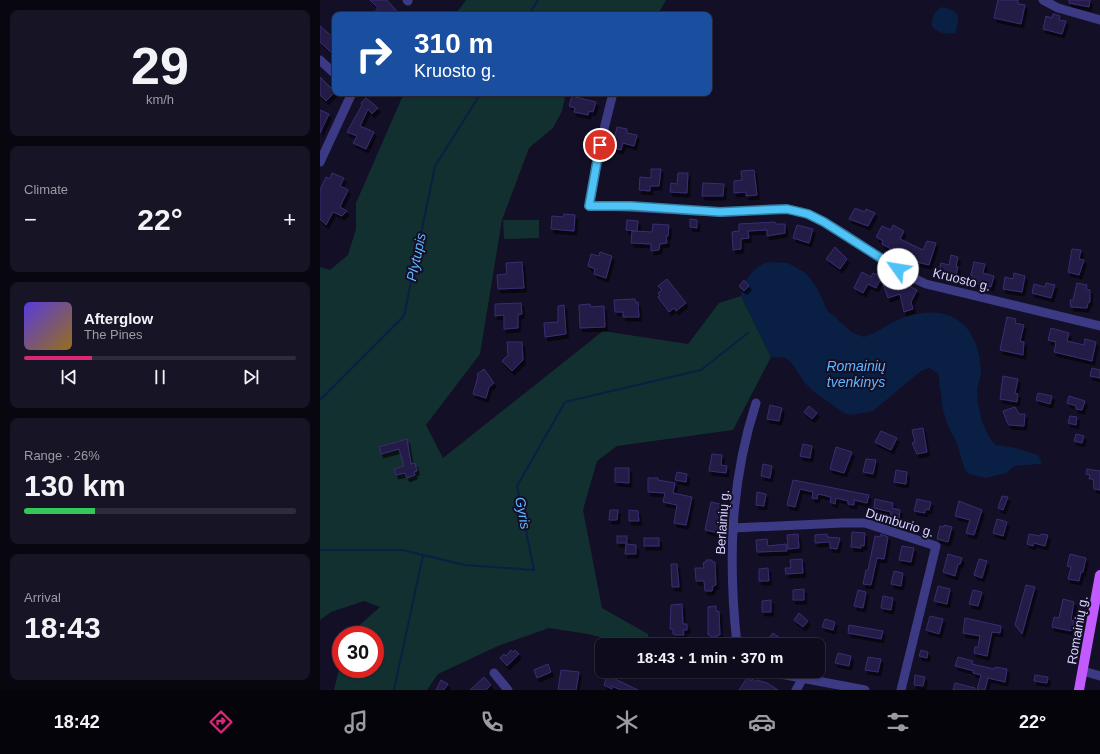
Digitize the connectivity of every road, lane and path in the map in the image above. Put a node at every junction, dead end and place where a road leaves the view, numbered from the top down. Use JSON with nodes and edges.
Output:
{"nodes":[{"id":1,"x":1043,"y":0,"type":"edge"},
{"id":2,"x":1100,"y":20,"type":"edge"},
{"id":3,"x":320,"y":60,"type":"edge"},
{"id":4,"x":332,"y":71,"type":"edge"},
{"id":5,"x":351,"y":96,"type":"edge"},
{"id":6,"x":612,"y":96,"type":"edge"},
{"id":7,"x":320,"y":162,"type":"edge"},
{"id":8,"x":1100,"y":326,"type":"edge"},
{"id":9,"x":756,"y":403,"type":"dead end"},
{"id":10,"x":733,"y":528,"type":"junction"},
{"id":11,"x":1100,"y":575,"type":"edge"},
{"id":12,"x":737,"y":638,"type":"edge"},
{"id":13,"x":1083,"y":671,"type":"junction"},
{"id":14,"x":494,"y":673,"type":"dead end"},
{"id":15,"x":1100,"y":676,"type":"edge"},
{"id":16,"x":803,"y":678,"type":"joint"},
{"id":17,"x":508,"y":690,"type":"edge"},
{"id":18,"x":796,"y":690,"type":"edge"},
{"id":19,"x":865,"y":690,"type":"edge"},
{"id":20,"x":901,"y":690,"type":"edge"},
{"id":21,"x":1079,"y":690,"type":"edge"}],
"edges":[{"from":1,"to":2,"type":"street"},
{"from":3,"to":4,"type":"street"},
{"from":5,"to":7,"type":"street"},
{"from":6,"to":8,"type":"street","name":"Kruosto g."},
{"from":9,"to":10,"type":"street","name":"Berlainių g."},
{"from":10,"to":12,"type":"street","name":"Berlainių g."},
{"from":10,"to":20,"type":"street","name":"Dumburio g."},
{"from":11,"to":13,"type":"main road","name":"Romainių g."},
{"from":13,"to":15,"type":"street"},
{"from":13,"to":21,"type":"main road","name":"Romainių g."},
{"from":14,"to":17,"type":"street"},
{"from":16,"to":18,"type":"street"},
{"from":16,"to":19,"type":"street"}]}
